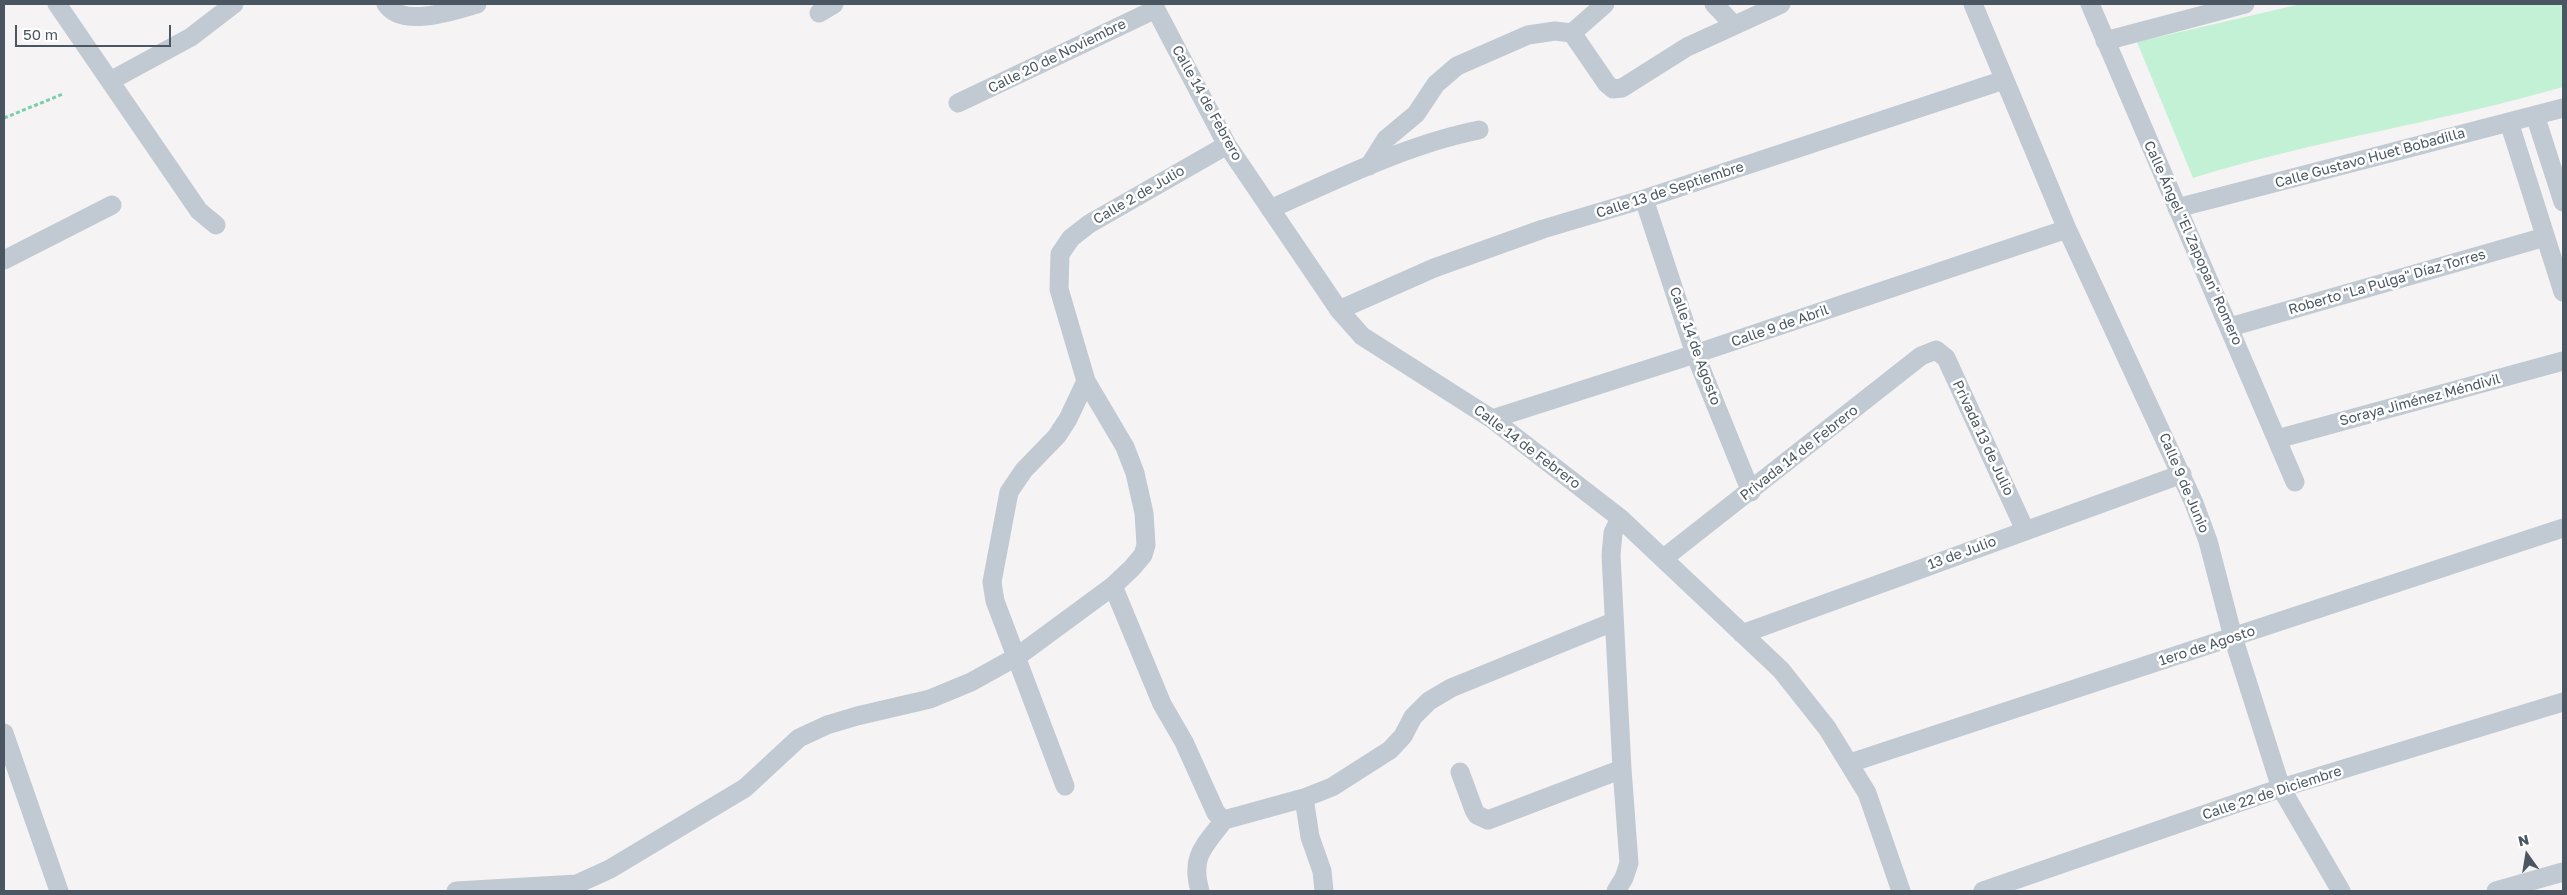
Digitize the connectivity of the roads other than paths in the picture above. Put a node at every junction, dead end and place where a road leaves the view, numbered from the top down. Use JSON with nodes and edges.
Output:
{"nodes":[{"id":1,"x":57,"y":4,"type":"edge"},
{"id":2,"x":234,"y":4,"type":"edge"},
{"id":3,"x":386,"y":4,"type":"edge"},
{"id":4,"x":477,"y":4,"type":"edge"},
{"id":5,"x":1605,"y":4,"type":"edge"},
{"id":6,"x":1714,"y":4,"type":"edge"},
{"id":7,"x":1781,"y":4,"type":"edge"},
{"id":8,"x":1973,"y":4,"type":"edge"},
{"id":9,"x":2090,"y":4,"type":"edge"},
{"id":10,"x":2245,"y":4,"type":"edge"},
{"id":11,"x":1155,"y":6,"type":"edge"},
{"id":12,"x":1734,"y":25,"type":"junction"},
{"id":13,"x":1572,"y":33,"type":"junction"},
{"id":14,"x":2105,"y":41,"type":"junction"},
{"id":15,"x":2004,"y":80,"type":"junction"},
{"id":16,"x":110,"y":82,"type":"junction"},
{"id":17,"x":958,"y":103,"type":"dead end"},
{"id":18,"x":2563,"y":108,"type":"edge"},
{"id":19,"x":2535,"y":115,"type":"junction"},
{"id":20,"x":2509,"y":122,"type":"junction"},
{"id":21,"x":1479,"y":130,"type":"dead end"},
{"id":22,"x":1226,"y":145,"type":"junction"},
{"id":23,"x":1369,"y":166,"type":"junction"},
{"id":24,"x":1644,"y":199,"type":"junction"},
{"id":25,"x":2563,"y":202,"type":"edge"},
{"id":26,"x":112,"y":205,"type":"dead end"},
{"id":27,"x":2177,"y":208,"type":"junction"},
{"id":28,"x":1270,"y":209,"type":"junction"},
{"id":29,"x":216,"y":225,"type":"dead end"},
{"id":30,"x":2068,"y":229,"type":"junction"},
{"id":31,"x":2545,"y":237,"type":"junction"},
{"id":32,"x":4,"y":260,"type":"edge"},
{"id":33,"x":2563,"y":292,"type":"edge"},
{"id":34,"x":1339,"y":310,"type":"junction"},
{"id":35,"x":2230,"y":327,"type":"junction"},
{"id":36,"x":1936,"y":350,"type":"joint"},
{"id":37,"x":1695,"y":354,"type":"junction"},
{"id":38,"x":2563,"y":361,"type":"edge"},
{"id":39,"x":1086,"y":381,"type":"junction"},
{"id":40,"x":1492,"y":419,"type":"junction"},
{"id":41,"x":2277,"y":440,"type":"junction"},
{"id":42,"x":2182,"y":474,"type":"junction"},
{"id":43,"x":2295,"y":482,"type":"dead end"},
{"id":44,"x":1751,"y":492,"type":"junction"},
{"id":45,"x":1620,"y":518,"type":"junction"},
{"id":46,"x":2563,"y":528,"type":"edge"},
{"id":47,"x":2025,"y":530,"type":"junction"},
{"id":48,"x":1664,"y":558,"type":"junction"},
{"id":49,"x":1113,"y":586,"type":"junction"},
{"id":50,"x":1613,"y":622,"type":"junction"},
{"id":51,"x":1742,"y":634,"type":"junction"},
{"id":52,"x":2233,"y":637,"type":"junction"},
{"id":53,"x":1018,"y":656,"type":"junction"},
{"id":54,"x":2563,"y":702,"type":"edge"},
{"id":55,"x":4,"y":732,"type":"edge"},
{"id":56,"x":1850,"y":763,"type":"junction"},
{"id":57,"x":1622,"y":769,"type":"junction"},
{"id":58,"x":1460,"y":772,"type":"dead end"},
{"id":59,"x":1065,"y":786,"type":"dead end"},
{"id":60,"x":2281,"y":788,"type":"junction"},
{"id":61,"x":1304,"y":798,"type":"junction"},
{"id":62,"x":1224,"y":820,"type":"junction"},
{"id":63,"x":2563,"y":872,"type":"edge"},
{"id":64,"x":578,"y":888,"type":"edge"},
{"id":65,"x":2508,"y":890,"type":"edge"},
{"id":66,"x":59,"y":891,"type":"edge"},
{"id":67,"x":456,"y":891,"type":"edge"},
{"id":68,"x":1200,"y":891,"type":"edge"},
{"id":69,"x":1324,"y":891,"type":"edge"},
{"id":70,"x":1616,"y":891,"type":"edge"},
{"id":71,"x":1901,"y":891,"type":"edge"},
{"id":72,"x":1983,"y":891,"type":"edge"},
{"id":73,"x":2341,"y":891,"type":"edge"}],
"edges":[{"from":1,"to":16,"type":"street"},
{"from":2,"to":16,"type":"street"},
{"from":3,"to":4,"type":"street"},
{"from":5,"to":13,"type":"street"},
{"from":6,"to":12,"type":"street"},
{"from":7,"to":12,"type":"street"},
{"from":8,"to":15,"type":"street","name":"Calle 9 de Junio"},
{"from":9,"to":14,"type":"street","name":"Calle Ángel \"El Zapopan\" Romero"},
{"from":10,"to":14,"type":"street"},
{"from":11,"to":17,"type":"street","name":"Calle 20 de Noviembre"},
{"from":11,"to":22,"type":"street","name":"Calle 14 de Febrero"},
{"from":12,"to":13,"type":"street"},
{"from":13,"to":23,"type":"street"},
{"from":14,"to":27,"type":"street","name":"Calle Ángel \"El Zapopan\" Romero"},
{"from":15,"to":24,"type":"street","name":"Calle 13 de Septiembre"},
{"from":15,"to":30,"type":"street","name":"Calle 9 de Junio"},
{"from":16,"to":29,"type":"street"},
{"from":18,"to":19,"type":"street","name":"Calle Gustavo Huet Bobadilla"},
{"from":19,"to":20,"type":"street","name":"Calle Gustavo Huet Bobadilla"},
{"from":19,"to":25,"type":"street"},
{"from":20,"to":27,"type":"street","name":"Calle Gustavo Huet Bobadilla"},
{"from":20,"to":31,"type":"street"},
{"from":21,"to":23,"type":"street"},
{"from":22,"to":28,"type":"street","name":"Calle 14 de Febrero"},
{"from":22,"to":39,"type":"street","name":"Calle 2 de Julio"},
{"from":23,"to":28,"type":"street"},
{"from":24,"to":34,"type":"street","name":"Calle 13 de Septiembre"},
{"from":24,"to":37,"type":"street","name":"Calle 14 de Agosto"},
{"from":26,"to":32,"type":"street"},
{"from":27,"to":35,"type":"street","name":"Calle Ángel \"El Zapopan\" Romero"},
{"from":28,"to":34,"type":"street","name":"Calle 14 de Febrero"},
{"from":30,"to":37,"type":"street","name":"Calle 9 de Abril"},
{"from":30,"to":42,"type":"street","name":"Calle 9 de Junio"},
{"from":31,"to":33,"type":"street"},
{"from":31,"to":35,"type":"street","name":"Roberto \"La Pulga\" Díaz Torres"},
{"from":34,"to":40,"type":"street","name":"Calle 14 de Febrero"},
{"from":35,"to":41,"type":"street","name":"Calle Ángel \"El Zapopan\" Romero"},
{"from":36,"to":44,"type":"street","name":"Privada 14 de Febrero"},
{"from":36,"to":47,"type":"street","name":"Privada 13 de Julio"},
{"from":37,"to":40,"type":"street","name":"Calle 9 de Abril"},
{"from":37,"to":44,"type":"street","name":"Calle 14 de Agosto"},
{"from":38,"to":41,"type":"street","name":"Soraya Jiménez Méndivil"},
{"from":39,"to":49,"type":"street"},
{"from":39,"to":53,"type":"street"},
{"from":40,"to":45,"type":"street","name":"Calle 14 de Febrero"},
{"from":41,"to":43,"type":"street","name":"Calle Ángel \"El Zapopan\" Romero"},
{"from":42,"to":47,"type":"street","name":"13 de Julio"},
{"from":42,"to":52,"type":"street","name":"Calle 9 de Junio"},
{"from":44,"to":48,"type":"street","name":"Privada 14 de Febrero"},
{"from":45,"to":48,"type":"street","name":"Calle 14 de Febrero"},
{"from":45,"to":50,"type":"street"},
{"from":46,"to":52,"type":"street","name":"1ero de Agosto"},
{"from":47,"to":51,"type":"street","name":"13 de Julio"},
{"from":48,"to":51,"type":"street","name":"Calle 14 de Febrero"},
{"from":49,"to":53,"type":"street"},
{"from":49,"to":62,"type":"street"},
{"from":50,"to":57,"type":"street"},
{"from":50,"to":61,"type":"street"},
{"from":51,"to":56,"type":"street","name":"Calle 14 de Febrero"},
{"from":52,"to":56,"type":"street","name":"1ero de Agosto"},
{"from":52,"to":60,"type":"street","name":"Calle 9 de Junio"},
{"from":53,"to":59,"type":"street"},
{"from":53,"to":64,"type":"street"},
{"from":54,"to":60,"type":"street","name":"Calle 22 de Diciembre"},
{"from":55,"to":66,"type":"street"},
{"from":56,"to":71,"type":"street","name":"Calle 14 de Febrero"},
{"from":57,"to":58,"type":"street"},
{"from":57,"to":70,"type":"street"},
{"from":60,"to":72,"type":"street","name":"Calle 22 de Diciembre"},
{"from":60,"to":73,"type":"street","name":"Calle 9 de Junio"},
{"from":61,"to":62,"type":"street"},
{"from":61,"to":69,"type":"street"},
{"from":62,"to":68,"type":"street"},
{"from":63,"to":65,"type":"street"},
{"from":64,"to":67,"type":"street"}]}
